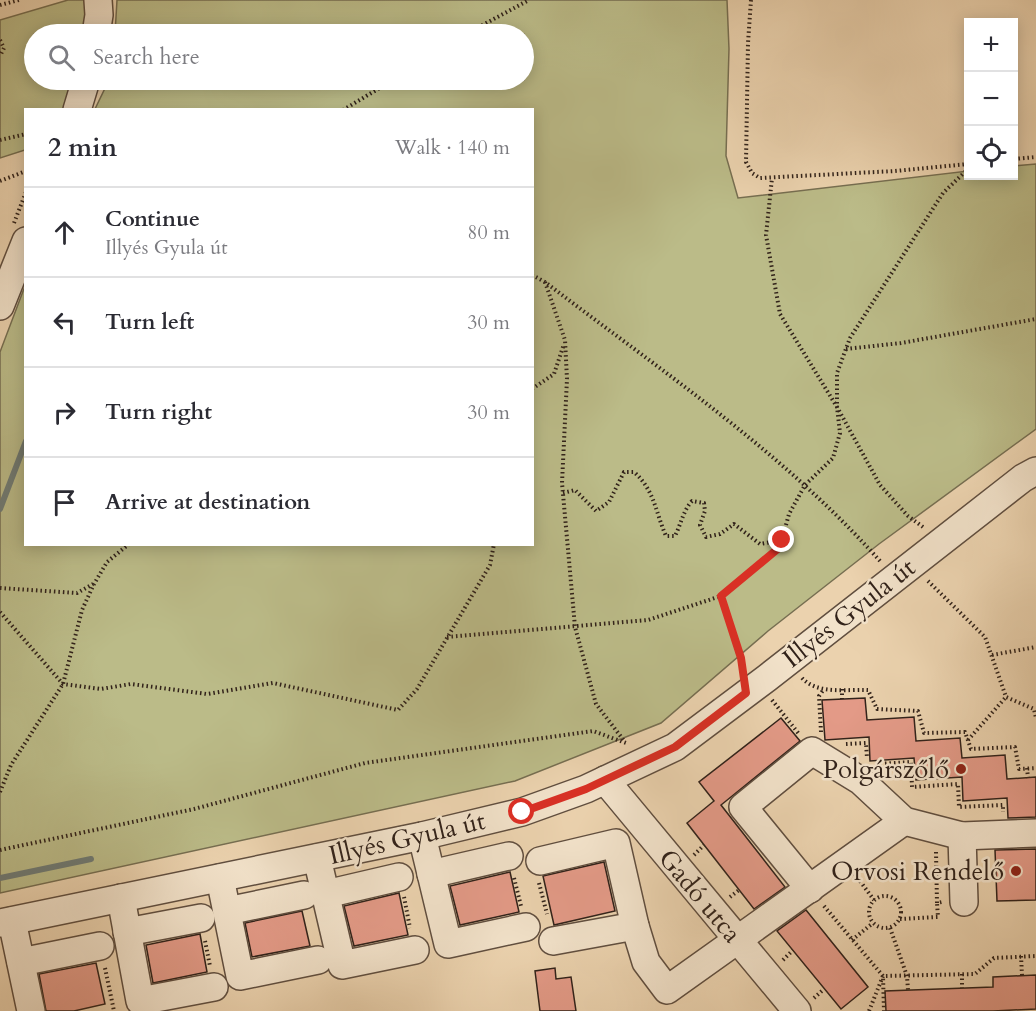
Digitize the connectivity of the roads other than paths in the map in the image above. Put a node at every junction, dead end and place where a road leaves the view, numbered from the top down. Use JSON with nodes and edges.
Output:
{"nodes":[{"id":1,"x":98,"y":0,"type":"edge"},
{"id":2,"x":98,"y":24,"type":"edge"},
{"id":3,"x":83,"y":90,"type":"edge"},
{"id":4,"x":78,"y":108,"type":"edge"},
{"id":5,"x":24,"y":244,"type":"edge"},
{"id":6,"x":7,"y":265,"type":"edge"},
{"id":7,"x":0,"y":306,"type":"edge"},
{"id":8,"x":1036,"y":471,"type":"edge"},
{"id":9,"x":605,"y":780,"type":"junction"},
{"id":10,"x":904,"y":821,"type":"junction"},
{"id":11,"x":1036,"y":833,"type":"edge"},
{"id":12,"x":422,"y":836,"type":"junction"},
{"id":13,"x":962,"y":836,"type":"junction"},
{"id":14,"x":509,"y":856,"type":"road end"},
{"id":15,"x":318,"y":858,"type":"junction"},
{"id":16,"x":540,"y":861,"type":"dead end"},
{"id":17,"x":431,"y":874,"type":"junction"},
{"id":18,"x":399,"y":877,"type":"road end"},
{"id":19,"x":220,"y":878,"type":"junction"},
{"id":20,"x":821,"y":894,"type":"junction"},
{"id":21,"x":315,"y":895,"type":"junction"},
{"id":22,"x":121,"y":898,"type":"junction"},
{"id":23,"x":951,"y":902,"type":"road end"},
{"id":24,"x":227,"y":911,"type":"junction"},
{"id":25,"x":201,"y":918,"type":"road end"},
{"id":26,"x":6,"y":922,"type":"edge"},
{"id":27,"x":635,"y":926,"type":"junction"},
{"id":28,"x":526,"y":927,"type":"road end"},
{"id":29,"x":128,"y":932,"type":"junction"},
{"id":30,"x":553,"y":941,"type":"dead end"},
{"id":31,"x":737,"y":941,"type":"junction"},
{"id":32,"x":100,"y":946,"type":"road end"},
{"id":33,"x":415,"y":950,"type":"road end"},
{"id":34,"x":318,"y":960,"type":"dead end"},
{"id":35,"x":21,"y":962,"type":"junction"},
{"id":36,"x":214,"y":987,"type":"road end"},
{"id":37,"x":804,"y":1006,"type":"edge"},
{"id":38,"x":31,"y":1011,"type":"edge"}],
"edges":[{"from":1,"to":2,"type":"street"},
{"from":3,"to":4,"type":"street"},
{"from":5,"to":6,"type":"street"},
{"from":6,"to":7,"type":"street"},
{"from":8,"to":9,"type":"street","name":"Illyés Gyula út"},
{"from":9,"to":12,"type":"street","name":"Illyés Gyula út"},
{"from":9,"to":31,"type":"street","name":"Gadó utca"},
{"from":10,"to":13,"type":"street"},
{"from":10,"to":20,"type":"street"},
{"from":10,"to":20,"type":"street"},
{"from":11,"to":13,"type":"street"},
{"from":12,"to":15,"type":"street","name":"Illyés Gyula út"},
{"from":12,"to":17,"type":"street"},
{"from":13,"to":23,"type":"street"},
{"from":14,"to":17,"type":"street"},
{"from":15,"to":19,"type":"street","name":"Illyés Gyula út"},
{"from":15,"to":21,"type":"street"},
{"from":16,"to":27,"type":"street"},
{"from":17,"to":28,"type":"street"},
{"from":18,"to":21,"type":"street"},
{"from":19,"to":22,"type":"street","name":"Illyés Gyula út"},
{"from":19,"to":24,"type":"street"},
{"from":20,"to":31,"type":"street"},
{"from":21,"to":24,"type":"street"},
{"from":21,"to":33,"type":"street"},
{"from":22,"to":26,"type":"street","name":"Illyés Gyula út"},
{"from":22,"to":29,"type":"street"},
{"from":24,"to":34,"type":"street"},
{"from":25,"to":29,"type":"street"},
{"from":26,"to":35,"type":"street"},
{"from":27,"to":30,"type":"street"},
{"from":27,"to":31,"type":"street"},
{"from":29,"to":36,"type":"street"},
{"from":31,"to":37,"type":"street","name":"Gadó utca"},
{"from":32,"to":35,"type":"street"},
{"from":35,"to":38,"type":"street"}]}
